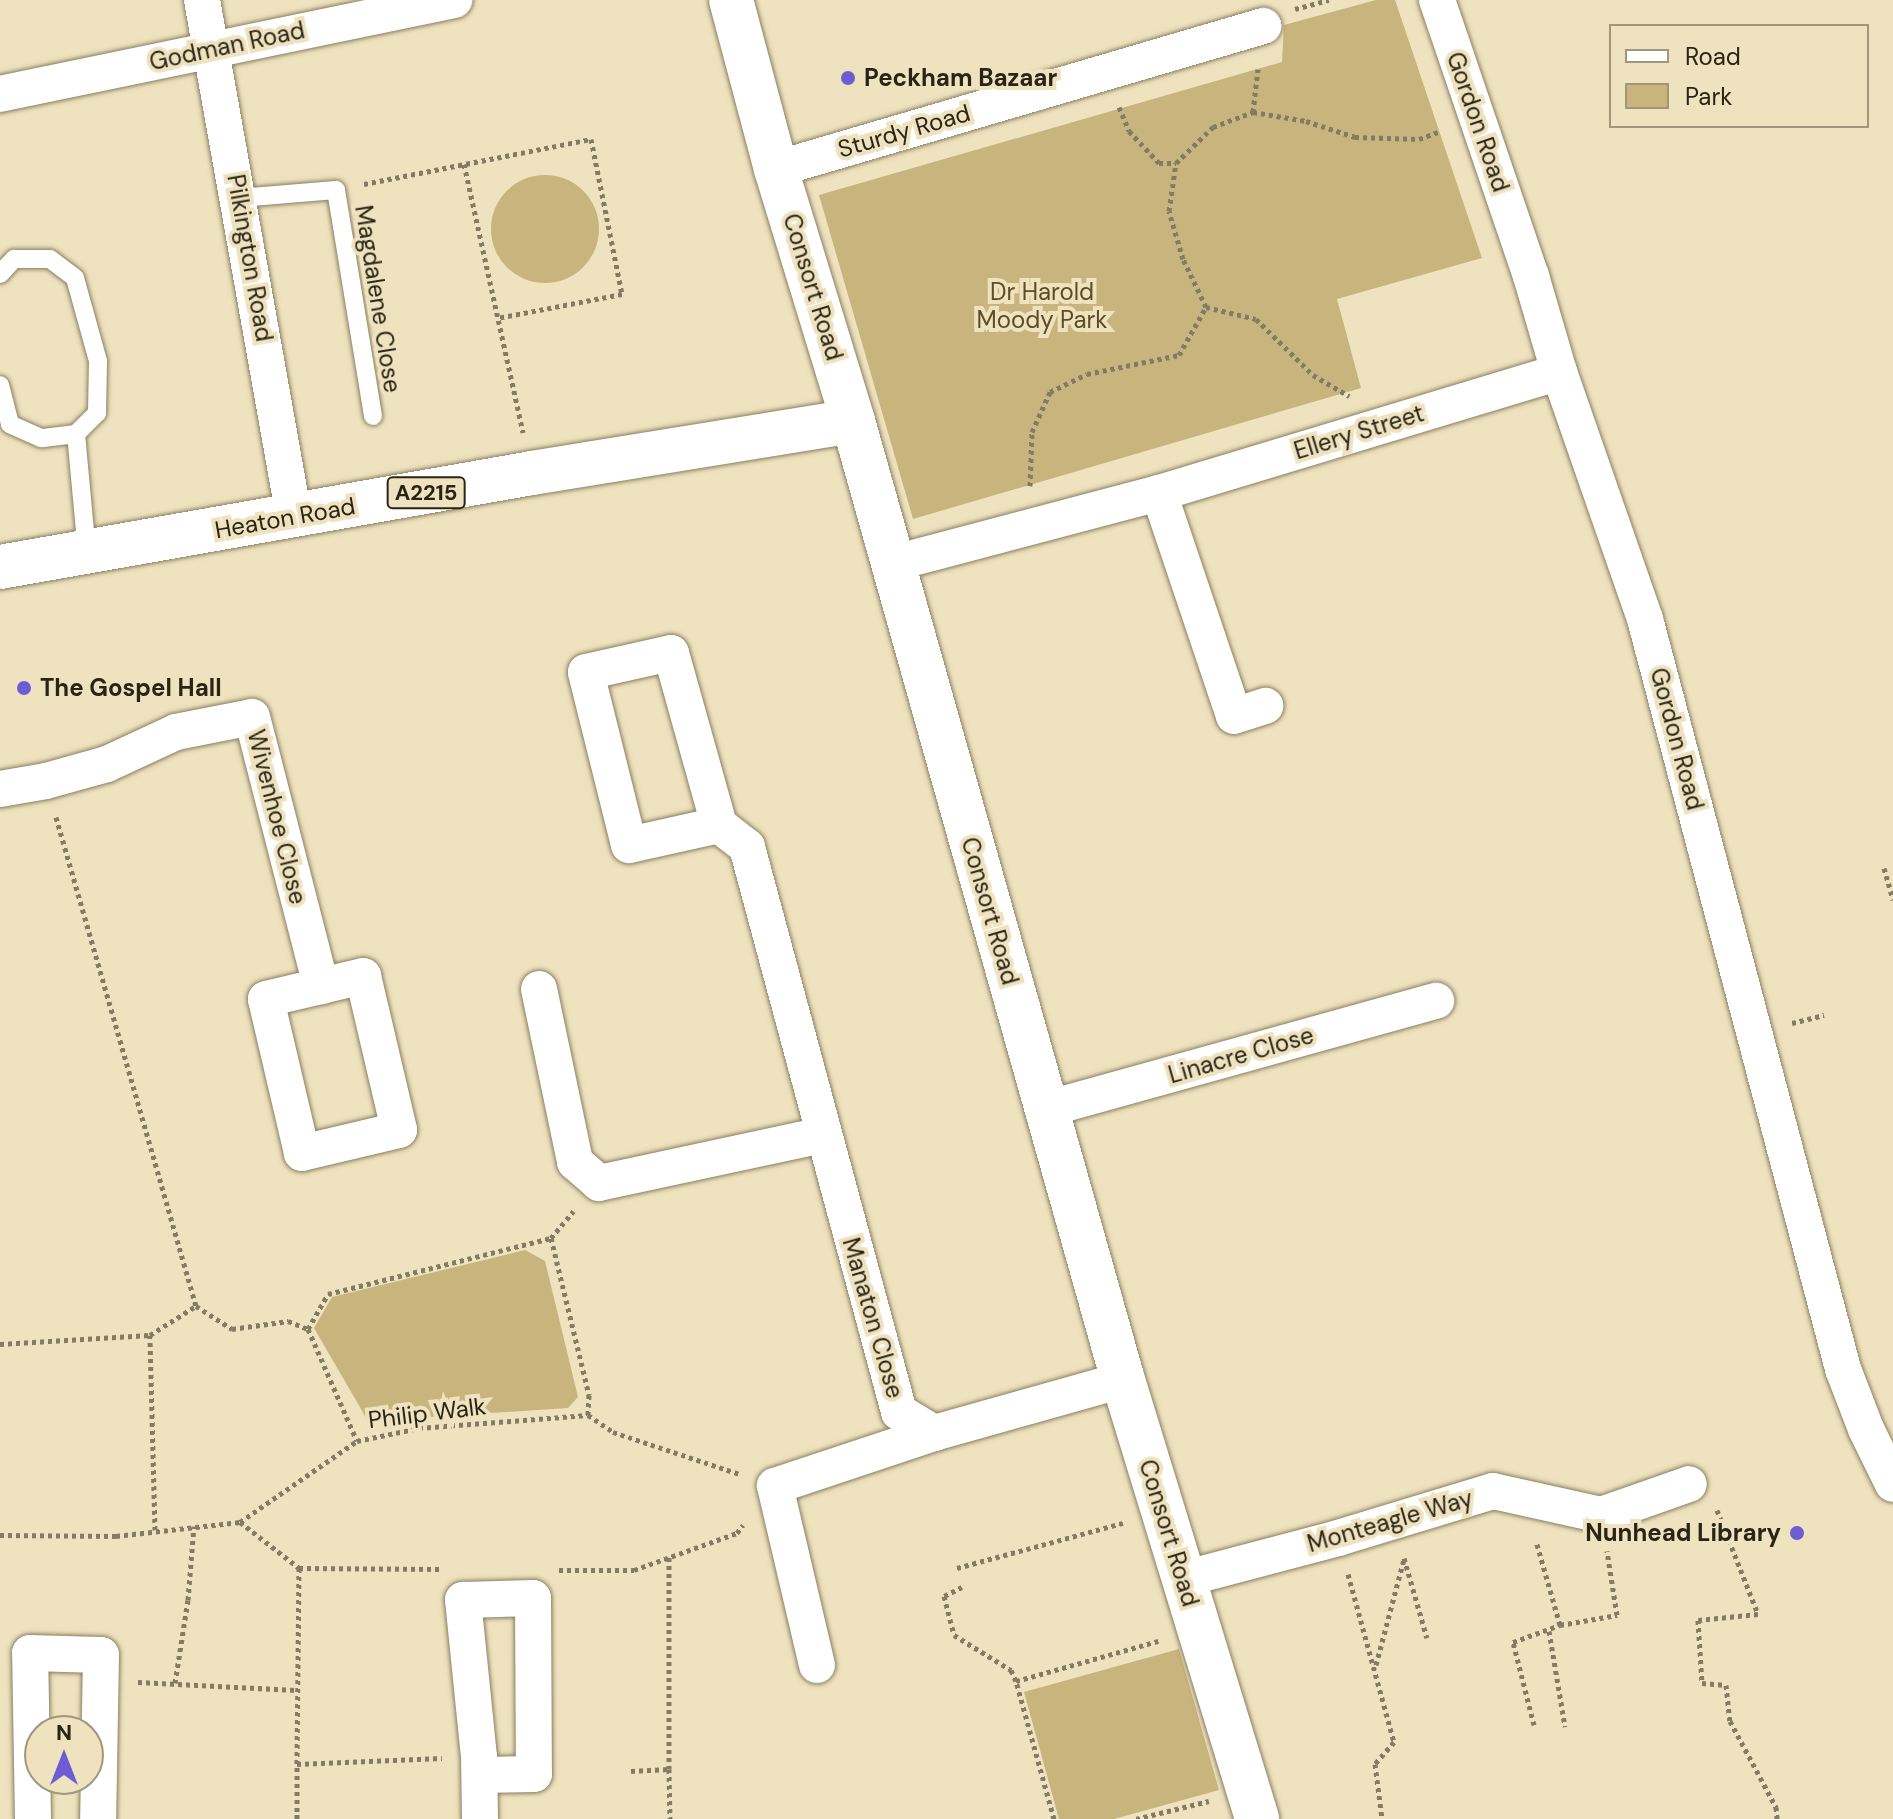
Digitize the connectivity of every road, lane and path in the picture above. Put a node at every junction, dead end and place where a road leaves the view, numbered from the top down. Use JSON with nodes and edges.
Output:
{"nodes":[{"id":1,"x":202,"y":0,"type":"edge"},
{"id":2,"x":454,"y":0,"type":"edge"},
{"id":3,"x":731,"y":0,"type":"edge"},
{"id":4,"x":1437,"y":0,"type":"edge"},
{"id":5,"x":1263,"y":26,"type":"dead end"},
{"id":6,"x":213,"y":49,"type":"junction"},
{"id":7,"x":1105,"y":72,"type":"junction"},
{"id":8,"x":0,"y":94,"type":"edge"},
{"id":9,"x":1476,"y":118,"type":"junction"},
{"id":10,"x":1176,"y":163,"type":"junction"},
{"id":11,"x":464,"y":164,"type":"junction"},
{"id":12,"x":776,"y":169,"type":"junction"},
{"id":13,"x":336,"y":190,"type":"junction"},
{"id":14,"x":239,"y":198,"type":"junction"},
{"id":15,"x":0,"y":274,"type":"edge"},
{"id":16,"x":1206,"y":307,"type":"junction"},
{"id":17,"x":497,"y":318,"type":"junction"},
{"id":18,"x":1559,"y":372,"type":"junction"},
{"id":19,"x":0,"y":385,"type":"edge"},
{"id":20,"x":373,"y":416,"type":"dead end"},
{"id":21,"x":853,"y":421,"type":"junction"},
{"id":22,"x":1365,"y":430,"type":"junction"},
{"id":23,"x":76,"y":434,"type":"junction"},
{"id":24,"x":532,"y":473,"type":"junction"},
{"id":25,"x":1159,"y":493,"type":"junction"},
{"id":26,"x":294,"y":517,"type":"junction"},
{"id":27,"x":1036,"y":523,"type":"junction"},
{"id":28,"x":87,"y":553,"type":"junction"},
{"id":29,"x":894,"y":563,"type":"junction"},
{"id":30,"x":0,"y":567,"type":"edge"},
{"id":31,"x":1265,"y":706,"type":"dead end"},
{"id":32,"x":46,"y":781,"type":"junction"},
{"id":33,"x":0,"y":789,"type":"edge"},
{"id":34,"x":719,"y":825,"type":"junction"},
{"id":35,"x":1884,"y":868,"type":"dead end"},
{"id":36,"x":1893,"y":900,"type":"edge"},
{"id":37,"x":321,"y":986,"type":"junction"},
{"id":38,"x":539,"y":989,"type":"dead end"},
{"id":39,"x":1436,"y":1001,"type":"dead end"},
{"id":40,"x":1046,"y":1109,"type":"junction"},
{"id":41,"x":822,"y":1135,"type":"junction"},
{"id":42,"x":196,"y":1306,"type":"junction"},
{"id":43,"x":308,"y":1329,"type":"junction"},
{"id":44,"x":150,"y":1335,"type":"junction"},
{"id":45,"x":0,"y":1344,"type":"edge"},
{"id":46,"x":1123,"y":1380,"type":"junction"},
{"id":47,"x":588,"y":1415,"type":"junction"},
{"id":48,"x":934,"y":1433,"type":"junction"},
{"id":49,"x":357,"y":1441,"type":"junction"},
{"id":50,"x":1689,"y":1484,"type":"joint"},
{"id":51,"x":1893,"y":1484,"type":"edge"},
{"id":52,"x":775,"y":1486,"type":"junction"},
{"id":53,"x":1523,"y":1498,"type":"junction"},
{"id":54,"x":1163,"y":1514,"type":"junction"},
{"id":55,"x":1601,"y":1515,"type":"junction"},
{"id":56,"x":1392,"y":1522,"type":"junction"},
{"id":57,"x":194,"y":1526,"type":"junction"},
{"id":58,"x":155,"y":1530,"type":"junction"},
{"id":59,"x":0,"y":1535,"type":"edge"},
{"id":60,"x":1338,"y":1538,"type":"junction"},
{"id":61,"x":669,"y":1557,"type":"dead end"},
{"id":62,"x":1404,"y":1558,"type":"junction"},
{"id":63,"x":299,"y":1568,"type":"dead end"},
{"id":64,"x":957,"y":1568,"type":"dead end"},
{"id":65,"x":1183,"y":1579,"type":"junction"},
{"id":66,"x":962,"y":1587,"type":"dead end"},
{"id":67,"x":1560,"y":1625,"type":"junction"},
{"id":68,"x":1549,"y":1631,"type":"junction"},
{"id":69,"x":1198,"y":1633,"type":"junction"},
{"id":70,"x":1427,"y":1638,"type":"dead end"},
{"id":71,"x":817,"y":1665,"type":"dead end"},
{"id":72,"x":1376,"y":1667,"type":"junction"},
{"id":73,"x":101,"y":1681,"type":"junction"},
{"id":74,"x":1016,"y":1681,"type":"junction"},
{"id":75,"x":175,"y":1683,"type":"junction"},
{"id":76,"x":296,"y":1690,"type":"junction"},
{"id":77,"x":1534,"y":1725,"type":"dead end"},
{"id":78,"x":1565,"y":1727,"type":"dead end"},
{"id":79,"x":297,"y":1764,"type":"junction"},
{"id":80,"x":480,"y":1766,"type":"junction"},
{"id":81,"x":669,"y":1769,"type":"junction"},
{"id":82,"x":631,"y":1771,"type":"dead end"},
{"id":83,"x":1253,"y":1804,"type":"edge"},
{"id":84,"x":33,"y":1819,"type":"edge"},
{"id":85,"x":98,"y":1819,"type":"edge"},
{"id":86,"x":297,"y":1819,"type":"edge"},
{"id":87,"x":480,"y":1819,"type":"edge"},
{"id":88,"x":670,"y":1819,"type":"edge"},
{"id":89,"x":1054,"y":1819,"type":"edge"},
{"id":90,"x":1136,"y":1819,"type":"edge"},
{"id":91,"x":1382,"y":1819,"type":"edge"},
{"id":92,"x":1777,"y":1819,"type":"edge"}],
"edges":[{"from":1,"to":6,"type":"street","name":"Pilkington Road"},
{"from":2,"to":6,"type":"street","name":"Godman Road"},
{"from":3,"to":12,"type":"street","name":"Consort Road"},
{"from":4,"to":9,"type":"street","name":"Gordon Road"},
{"from":5,"to":7,"type":"street","name":"Sturdy Road"},
{"from":6,"to":8,"type":"street","name":"Godman Road"},
{"from":6,"to":14,"type":"street","name":"Pilkington Road"},
{"from":7,"to":10,"type":"path"},
{"from":7,"to":12,"type":"street","name":"Sturdy Road"},
{"from":9,"to":10,"type":"path"},
{"from":9,"to":18,"type":"street","name":"Gordon Road"},
{"from":10,"to":16,"type":"path"},
{"from":11,"to":13,"type":"path","name":"Magdalene Close"},
{"from":11,"to":17,"type":"path"},
{"from":11,"to":17,"type":"path","name":"Magdalene Close"},
{"from":12,"to":21,"type":"street","name":"Consort Road"},
{"from":13,"to":14,"type":"lane","name":"Magdalene Close"},
{"from":13,"to":20,"type":"lane","name":"Magdalene Close"},
{"from":14,"to":26,"type":"street","name":"Pilkington Road"},
{"from":15,"to":23,"type":"lane"},
{"from":16,"to":22,"type":"path"},
{"from":16,"to":27,"type":"path"},
{"from":17,"to":24,"type":"path"},
{"from":18,"to":22,"type":"street","name":"Ellery Street"},
{"from":18,"to":51,"type":"street","name":"Gordon Road"},
{"from":19,"to":23,"type":"lane"},
{"from":21,"to":24,"type":"street","name":"Heaton Road","number":"A2215"},
{"from":21,"to":29,"type":"street","name":"Consort Road"},
{"from":22,"to":25,"type":"street","name":"Ellery Street"},
{"from":23,"to":28,"type":"lane"},
{"from":24,"to":26,"type":"street","name":"Heaton Road","number":"A2215"},
{"from":25,"to":27,"type":"street","name":"Ellery Street"},
{"from":25,"to":31,"type":"street"},
{"from":26,"to":28,"type":"street","name":"Heaton Road","number":"A2215"},
{"from":27,"to":29,"type":"street","name":"Ellery Street"},
{"from":28,"to":30,"type":"street","name":"Heaton Road","number":"A2215"},
{"from":29,"to":40,"type":"street","name":"Consort Road"},
{"from":32,"to":33,"type":"street","name":"Wivenhoe Close"},
{"from":32,"to":37,"type":"street","name":"Wivenhoe Close"},
{"from":32,"to":42,"type":"path"},
{"from":34,"to":34,"type":"street"},
{"from":34,"to":41,"type":"street","name":"Manaton Close"},
{"from":35,"to":36,"type":"path"},
{"from":37,"to":37,"type":"street"},
{"from":38,"to":41,"type":"street"},
{"from":39,"to":40,"type":"street","name":"Linacre Close"},
{"from":40,"to":46,"type":"street","name":"Consort Road"},
{"from":41,"to":48,"type":"street","name":"Manaton Close"},
{"from":42,"to":43,"type":"path"},
{"from":42,"to":44,"type":"path"},
{"from":43,"to":47,"type":"path"},
{"from":43,"to":49,"type":"path"},
{"from":44,"to":45,"type":"path"},
{"from":44,"to":58,"type":"path"},
{"from":46,"to":48,"type":"street"},
{"from":46,"to":54,"type":"street","name":"Consort Road"},
{"from":47,"to":49,"type":"path","name":"Philip Walk"},
{"from":47,"to":52,"type":"path"},
{"from":48,"to":52,"type":"street"},
{"from":49,"to":57,"type":"path","name":"Philip Walk"},
{"from":50,"to":55,"type":"street"},
{"from":50,"to":92,"type":"path"},
{"from":52,"to":71,"type":"street"},
{"from":53,"to":55,"type":"street","name":"Monteagle Way"},
{"from":53,"to":56,"type":"street","name":"Monteagle Way"},
{"from":53,"to":67,"type":"path"},
{"from":54,"to":64,"type":"path"},
{"from":54,"to":65,"type":"street","name":"Consort Road"},
{"from":55,"to":67,"type":"path"},
{"from":56,"to":60,"type":"street","name":"Monteagle Way"},
{"from":56,"to":62,"type":"path"},
{"from":57,"to":58,"type":"path","name":"Philip Walk"},
{"from":57,"to":75,"type":"path"},
{"from":58,"to":59,"type":"path","name":"Philip Walk"},
{"from":60,"to":65,"type":"street","name":"Monteagle Way"},
{"from":60,"to":72,"type":"path"},
{"from":61,"to":81,"type":"path"},
{"from":62,"to":70,"type":"path"},
{"from":62,"to":72,"type":"path"},
{"from":63,"to":76,"type":"path"},
{"from":65,"to":69,"type":"street","name":"Consort Road"},
{"from":66,"to":74,"type":"path"},
{"from":67,"to":68,"type":"path"},
{"from":68,"to":77,"type":"path"},
{"from":68,"to":78,"type":"path"},
{"from":69,"to":74,"type":"path"},
{"from":69,"to":83,"type":"street","name":"Consort Road"},
{"from":72,"to":91,"type":"path"},
{"from":73,"to":75,"type":"path"},
{"from":73,"to":84,"type":"street"},
{"from":73,"to":85,"type":"street"},
{"from":74,"to":89,"type":"path"},
{"from":75,"to":76,"type":"path"},
{"from":76,"to":79,"type":"path"},
{"from":79,"to":80,"type":"path"},
{"from":79,"to":86,"type":"path"},
{"from":80,"to":80,"type":"street"},
{"from":80,"to":87,"type":"street"},
{"from":81,"to":82,"type":"path"},
{"from":81,"to":88,"type":"path"},
{"from":83,"to":90,"type":"path"}]}
